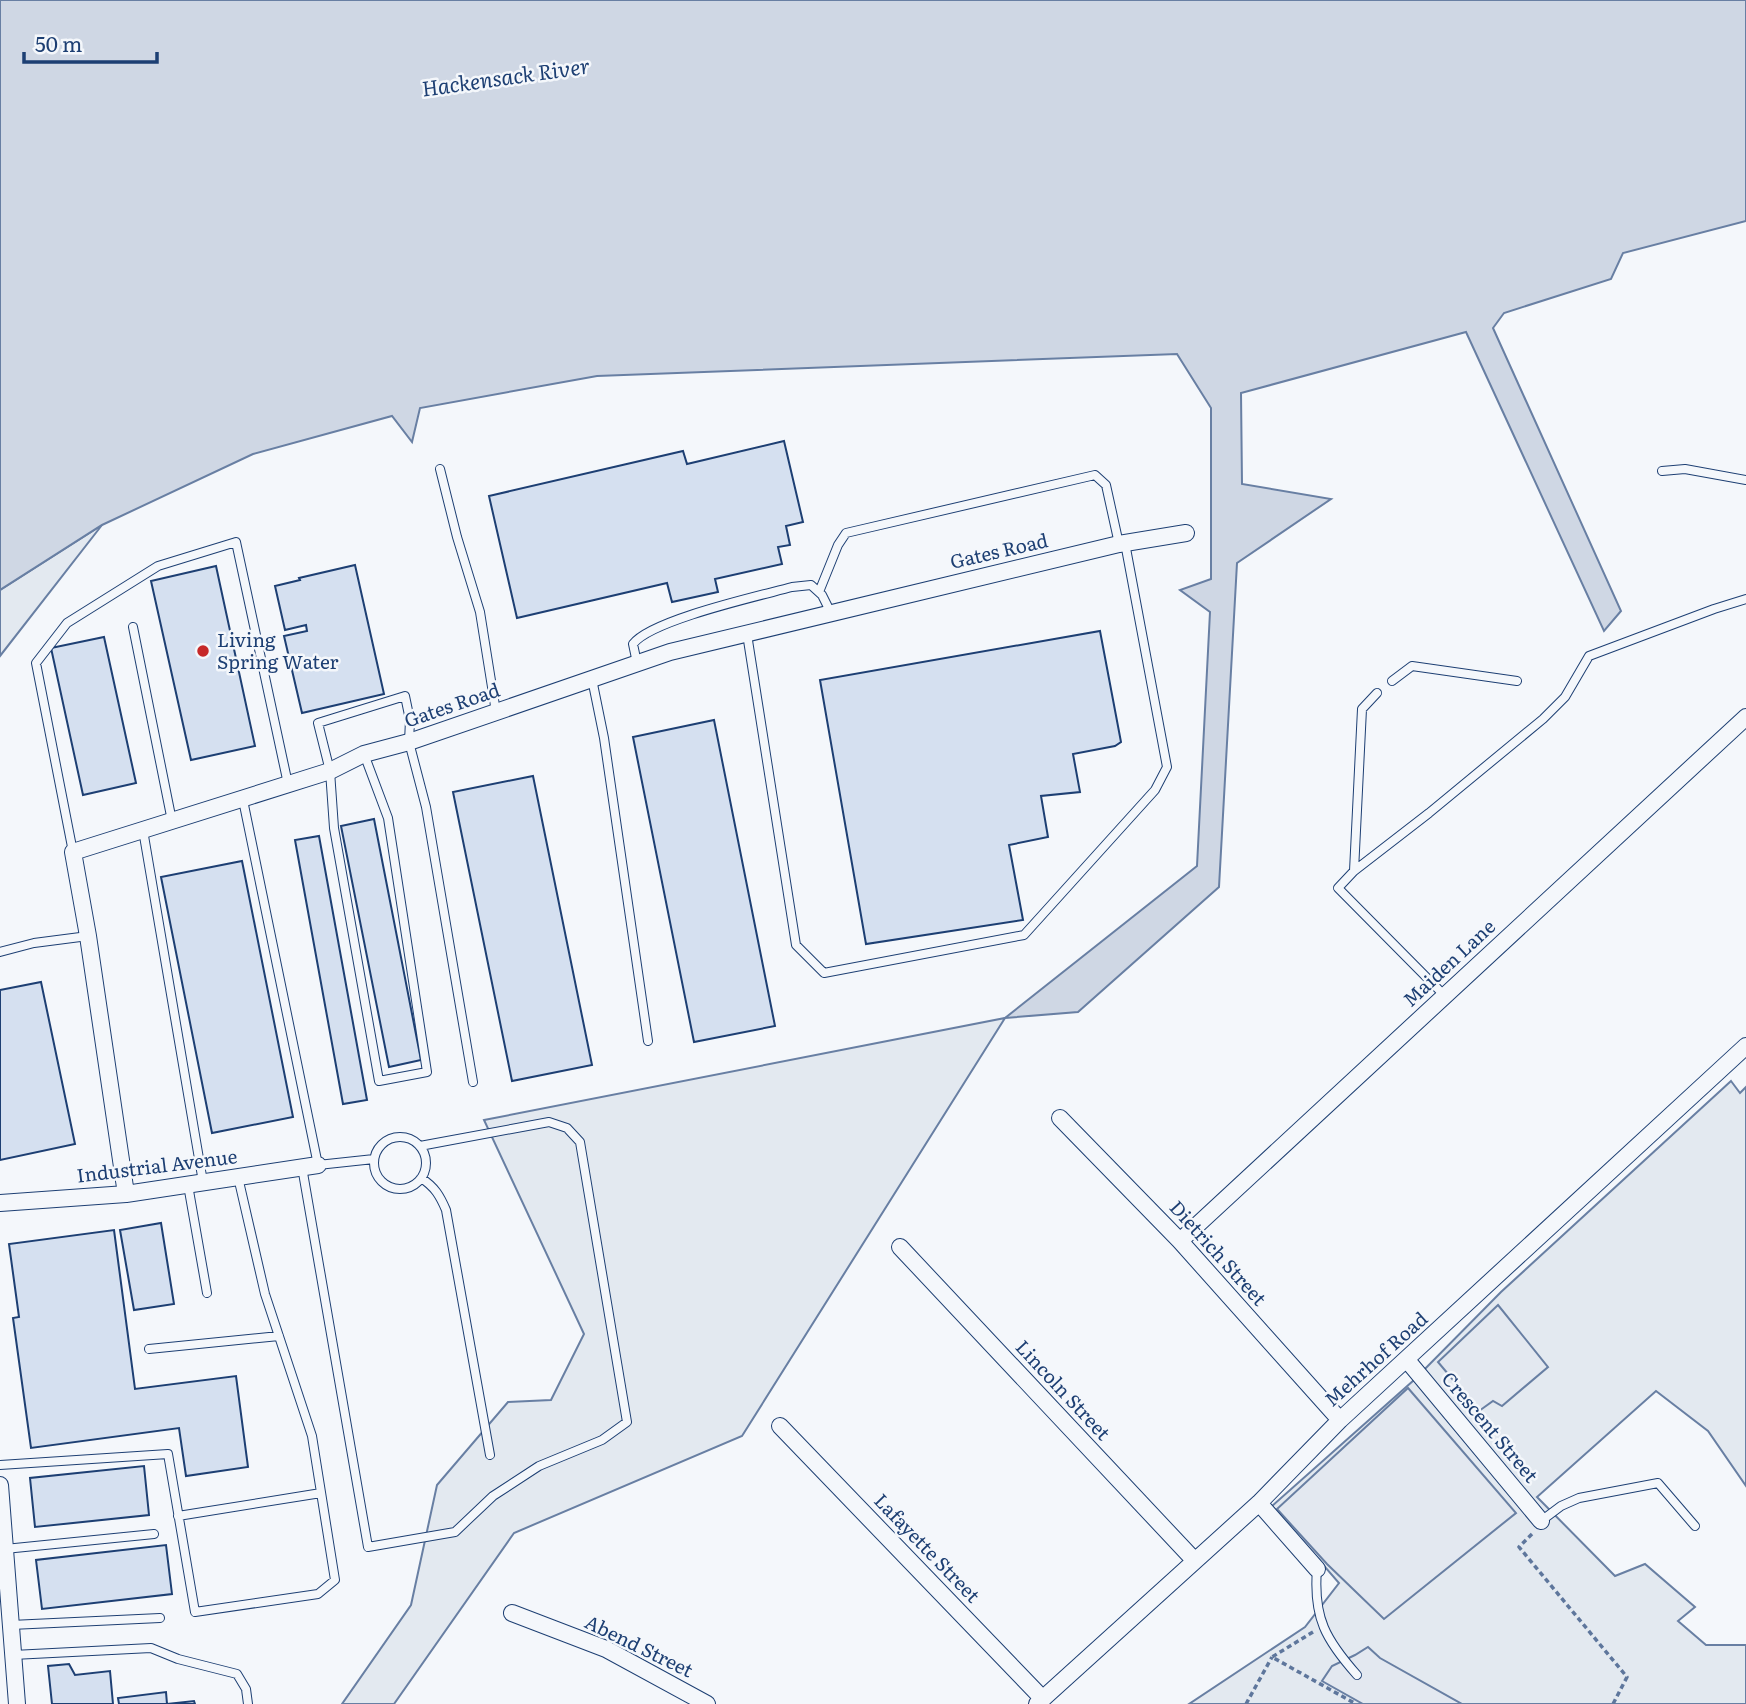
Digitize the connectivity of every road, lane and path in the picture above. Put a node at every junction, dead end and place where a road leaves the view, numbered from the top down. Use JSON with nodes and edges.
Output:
{"nodes":[{"id":1,"x":440,"y":469,"type":"dead end"},
{"id":2,"x":1662,"y":471,"type":"dead end"},
{"id":3,"x":1746,"y":480,"type":"edge"},
{"id":4,"x":1186,"y":533,"type":"dead end"},
{"id":5,"x":1122,"y":544,"type":"junction"},
{"id":6,"x":819,"y":592,"type":"junction"},
{"id":7,"x":1746,"y":599,"type":"edge"},
{"id":8,"x":831,"y":613,"type":"junction"},
{"id":9,"x":133,"y":627,"type":"dead end"},
{"id":10,"x":747,"y":634,"type":"junction"},
{"id":11,"x":637,"y":663,"type":"junction"},
{"id":12,"x":592,"y":679,"type":"junction"},
{"id":13,"x":1391,"y":681,"type":"dead end"},
{"id":14,"x":1517,"y":681,"type":"dead end"},
{"id":15,"x":1377,"y":693,"type":"dead end"},
{"id":16,"x":496,"y":712,"type":"junction"},
{"id":17,"x":1746,"y":717,"type":"edge"},
{"id":18,"x":409,"y":742,"type":"junction"},
{"id":19,"x":364,"y":754,"type":"junction"},
{"id":20,"x":330,"y":771,"type":"junction"},
{"id":21,"x":288,"y":784,"type":"junction"},
{"id":22,"x":243,"y":800,"type":"junction"},
{"id":23,"x":172,"y":821,"type":"junction"},
{"id":24,"x":143,"y":830,"type":"junction"},
{"id":25,"x":73,"y":852,"type":"junction"},
{"id":26,"x":1354,"y":872,"type":"junction"},
{"id":27,"x":88,"y":936,"type":"junction"},
{"id":28,"x":0,"y":952,"type":"edge"},
{"id":29,"x":1445,"y":996,"type":"junction"},
{"id":30,"x":648,"y":1041,"type":"dead end"},
{"id":31,"x":1746,"y":1046,"type":"edge"},
{"id":32,"x":473,"y":1082,"type":"dead end"},
{"id":33,"x":1060,"y":1118,"type":"dead end"},
{"id":34,"x":420,"y":1146,"type":"junction"},
{"id":35,"x":374,"y":1159,"type":"junction"},
{"id":36,"x":310,"y":1166,"type":"junction"},
{"id":37,"x":238,"y":1177,"type":"junction"},
{"id":38,"x":421,"y":1178,"type":"junction"},
{"id":39,"x":195,"y":1184,"type":"junction"},
{"id":40,"x":126,"y":1194,"type":"junction"},
{"id":41,"x":0,"y":1203,"type":"edge"},
{"id":42,"x":1180,"y":1241,"type":"junction"},
{"id":43,"x":900,"y":1247,"type":"dead end"},
{"id":44,"x":207,"y":1293,"type":"dead end"},
{"id":45,"x":279,"y":1336,"type":"junction"},
{"id":46,"x":149,"y":1349,"type":"dead end"},
{"id":47,"x":1407,"y":1360,"type":"junction"},
{"id":48,"x":1340,"y":1420,"type":"junction"},
{"id":49,"x":780,"y":1426,"type":"dead end"},
{"id":50,"x":490,"y":1455,"type":"dead end"},
{"id":51,"x":0,"y":1465,"type":"edge"},
{"id":52,"x":0,"y":1485,"type":"edge"},
{"id":53,"x":321,"y":1493,"type":"junction"},
{"id":54,"x":1259,"y":1503,"type":"junction"},
{"id":55,"x":178,"y":1516,"type":"junction"},
{"id":56,"x":1541,"y":1521,"type":"junction"},
{"id":57,"x":1,"y":1524,"type":"edge"},
{"id":58,"x":1695,"y":1526,"type":"dead end"},
{"id":59,"x":153,"y":1534,"type":"dead end"},
{"id":60,"x":5,"y":1549,"type":"junction"},
{"id":61,"x":1195,"y":1561,"type":"junction"},
{"id":62,"x":1317,"y":1569,"type":"joint"},
{"id":63,"x":512,"y":1613,"type":"dead end"},
{"id":64,"x":160,"y":1618,"type":"dead end"},
{"id":65,"x":11,"y":1625,"type":"junction"},
{"id":66,"x":1324,"y":1626,"type":"junction"},
{"id":67,"x":13,"y":1655,"type":"junction"},
{"id":68,"x":1272,"y":1657,"type":"junction"},
{"id":69,"x":1357,"y":1675,"type":"dead end"},
{"id":70,"x":1040,"y":1702,"type":"edge"},
{"id":71,"x":17,"y":1704,"type":"edge"},
{"id":72,"x":248,"y":1704,"type":"edge"},
{"id":73,"x":706,"y":1704,"type":"edge"},
{"id":74,"x":1246,"y":1704,"type":"edge"},
{"id":75,"x":1356,"y":1704,"type":"edge"},
{"id":76,"x":1612,"y":1704,"type":"edge"}],
"edges":[{"from":1,"to":16,"type":"lane"},
{"from":2,"to":3,"type":"lane"},
{"from":4,"to":5,"type":"street","name":"Gates Road"},
{"from":5,"to":6,"type":"lane"},
{"from":5,"to":8,"type":"street","name":"Gates Road"},
{"from":5,"to":10,"type":"lane"},
{"from":6,"to":8,"type":"lane"},
{"from":6,"to":11,"type":"lane"},
{"from":7,"to":26,"type":"lane"},
{"from":8,"to":10,"type":"street","name":"Gates Road"},
{"from":9,"to":23,"type":"lane"},
{"from":10,"to":11,"type":"street","name":"Gates Road"},
{"from":11,"to":12,"type":"street","name":"Gates Road"},
{"from":12,"to":16,"type":"street","name":"Gates Road"},
{"from":12,"to":30,"type":"lane"},
{"from":13,"to":14,"type":"lane"},
{"from":15,"to":26,"type":"lane"},
{"from":16,"to":18,"type":"street","name":"Gates Road"},
{"from":17,"to":29,"type":"street","name":"Maiden Lane"},
{"from":18,"to":19,"type":"street","name":"Gates Road"},
{"from":18,"to":20,"type":"lane"},
{"from":18,"to":32,"type":"lane"},
{"from":19,"to":20,"type":"street","name":"Gates Road"},
{"from":19,"to":20,"type":"lane"},
{"from":20,"to":21,"type":"street","name":"Gates Road"},
{"from":21,"to":22,"type":"street","name":"Gates Road"},
{"from":21,"to":25,"type":"lane"},
{"from":22,"to":23,"type":"street","name":"Gates Road"},
{"from":22,"to":36,"type":"lane"},
{"from":23,"to":24,"type":"street","name":"Gates Road"},
{"from":24,"to":25,"type":"street","name":"Gates Road"},
{"from":24,"to":39,"type":"lane"},
{"from":25,"to":27,"type":"street"},
{"from":26,"to":29,"type":"lane"},
{"from":27,"to":28,"type":"lane"},
{"from":27,"to":40,"type":"street"},
{"from":29,"to":42,"type":"street","name":"Maiden Lane"},
{"from":31,"to":47,"type":"street","name":"Mehrhof Road"},
{"from":33,"to":42,"type":"street","name":"Dietrich Street"},
{"from":34,"to":35,"type":"lane"},
{"from":34,"to":36,"type":"lane"},
{"from":34,"to":38,"type":"lane"},
{"from":35,"to":36,"type":"lane"},
{"from":35,"to":38,"type":"lane"},
{"from":36,"to":37,"type":"street","name":"Industrial Avenue"},
{"from":37,"to":39,"type":"street","name":"Industrial Avenue"},
{"from":37,"to":45,"type":"lane"},
{"from":38,"to":50,"type":"lane"},
{"from":39,"to":40,"type":"street","name":"Industrial Avenue"},
{"from":39,"to":44,"type":"lane"},
{"from":40,"to":41,"type":"street","name":"Industrial Avenue"},
{"from":42,"to":48,"type":"street","name":"Dietrich Street"},
{"from":43,"to":61,"type":"street","name":"Lincoln Street"},
{"from":45,"to":46,"type":"lane"},
{"from":45,"to":53,"type":"lane"},
{"from":47,"to":48,"type":"street","name":"Mehrhof Road"},
{"from":47,"to":56,"type":"street","name":"Crescent Street"},
{"from":48,"to":54,"type":"street","name":"Mehrhof Road"},
{"from":49,"to":70,"type":"street","name":"Lafayette Street"},
{"from":51,"to":55,"type":"lane"},
{"from":52,"to":57,"type":"street"},
{"from":53,"to":55,"type":"lane"},
{"from":53,"to":55,"type":"lane"},
{"from":54,"to":61,"type":"street","name":"Mehrhof Road"},
{"from":54,"to":62,"type":"street"},
{"from":56,"to":58,"type":"lane"},
{"from":56,"to":76,"type":"path"},
{"from":57,"to":60,"type":"street"},
{"from":59,"to":60,"type":"lane"},
{"from":60,"to":65,"type":"street"},
{"from":61,"to":70,"type":"street","name":"Mehrhof Road"},
{"from":62,"to":66,"type":"lane"},
{"from":63,"to":73,"type":"street","name":"Abend Street"},
{"from":64,"to":65,"type":"lane"},
{"from":65,"to":67,"type":"street"},
{"from":66,"to":68,"type":"path"},
{"from":66,"to":69,"type":"lane"},
{"from":67,"to":71,"type":"street"},
{"from":67,"to":72,"type":"lane"},
{"from":68,"to":74,"type":"path"},
{"from":68,"to":75,"type":"path"}]}
